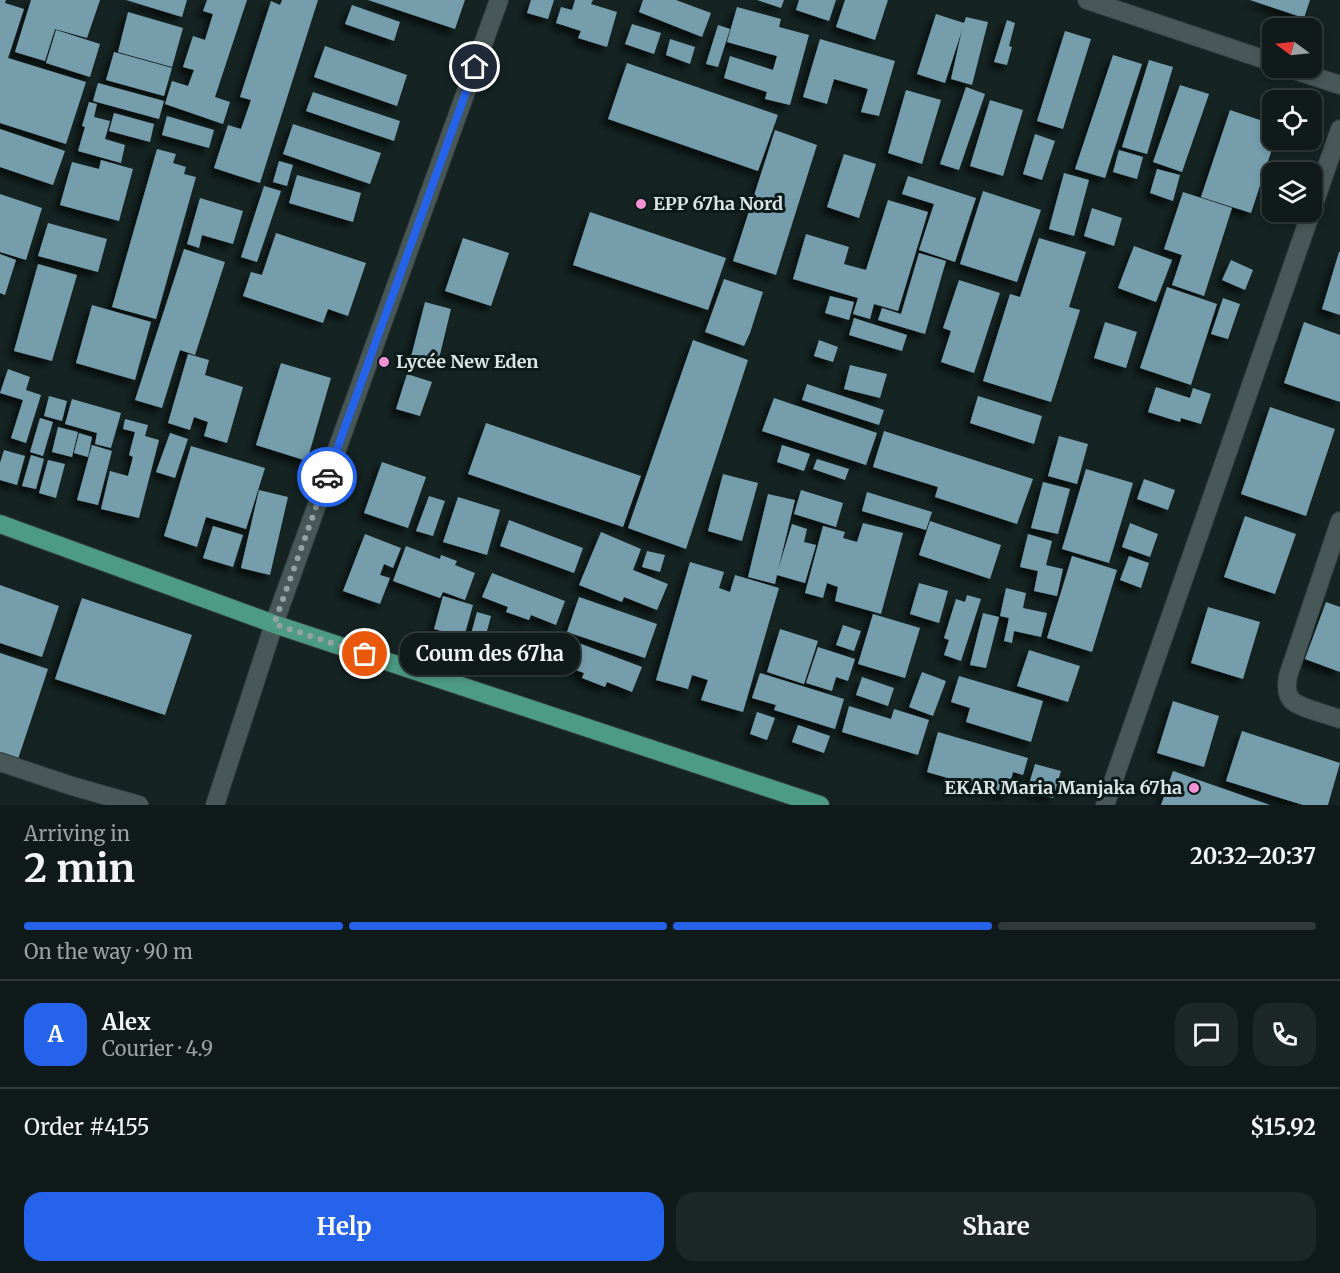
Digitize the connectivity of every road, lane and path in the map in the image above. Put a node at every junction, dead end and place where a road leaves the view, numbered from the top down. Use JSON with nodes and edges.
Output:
{"nodes":[{"id":1,"x":499,"y":0,"type":"edge"},
{"id":2,"x":1087,"y":0,"type":"edge"},
{"id":3,"x":1262,"y":59,"type":"edge"},
{"id":4,"x":1319,"y":78,"type":"edge"},
{"id":5,"x":1340,"y":85,"type":"edge"},
{"id":6,"x":1340,"y":129,"type":"edge"},
{"id":7,"x":1340,"y":521,"type":"edge"},
{"id":8,"x":0,"y":524,"type":"edge"},
{"id":9,"x":274,"y":624,"type":"junction"},
{"id":10,"x":1340,"y":719,"type":"edge"},
{"id":11,"x":0,"y":762,"type":"edge"},
{"id":12,"x":139,"y":805,"type":"edge"},
{"id":13,"x":215,"y":805,"type":"edge"},
{"id":14,"x":820,"y":805,"type":"edge"},
{"id":15,"x":1105,"y":805,"type":"edge"}],
"edges":[{"from":1,"to":9,"type":"street"},
{"from":2,"to":3,"type":"street"},
{"from":4,"to":5,"type":"street"},
{"from":6,"to":15,"type":"street"},
{"from":7,"to":10,"type":"street"},
{"from":8,"to":9,"type":"main road"},
{"from":9,"to":13,"type":"street"},
{"from":9,"to":14,"type":"main road"},
{"from":11,"to":12,"type":"street"}]}
